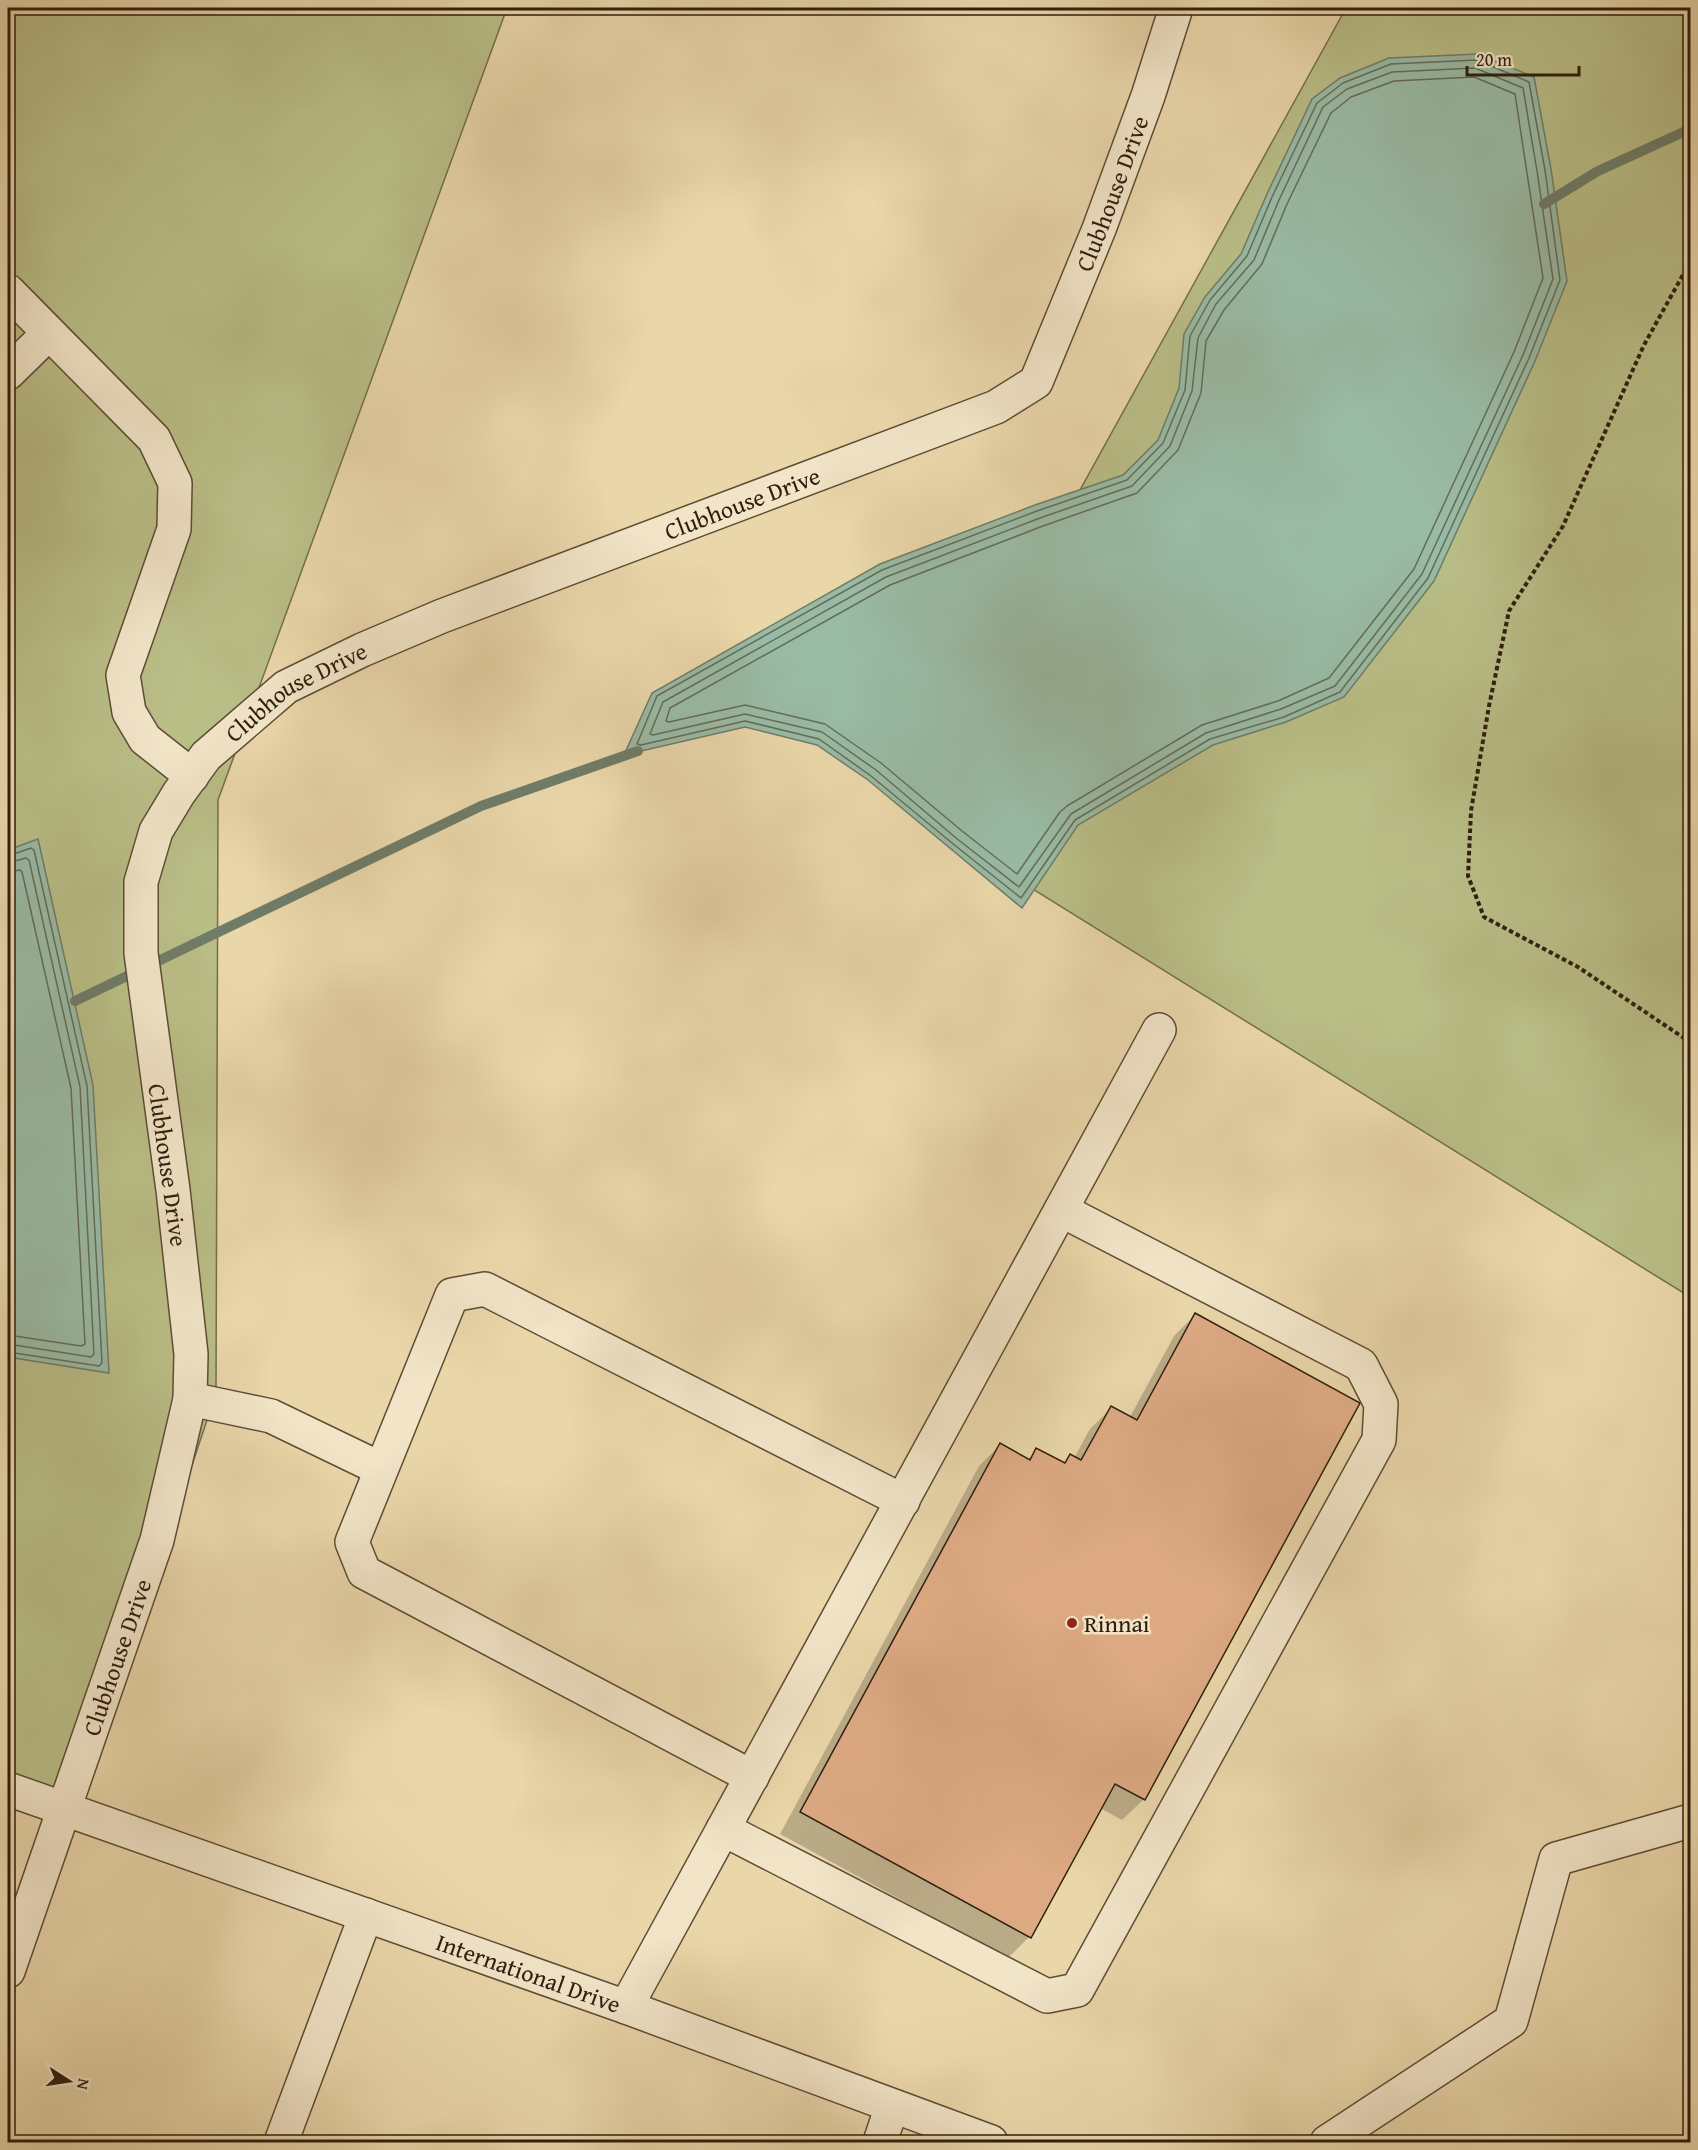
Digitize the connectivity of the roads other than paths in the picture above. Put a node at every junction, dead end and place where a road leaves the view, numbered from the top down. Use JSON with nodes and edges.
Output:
{"nodes":[{"id":1,"x":1176,"y":8,"type":"edge"},
{"id":2,"x":8,"y":291,"type":"edge"},
{"id":3,"x":49,"y":333,"type":"junction"},
{"id":4,"x":8,"y":373,"type":"edge"},
{"id":5,"x":192,"y":776,"type":"junction"},
{"id":6,"x":1159,"y":1030,"type":"dead end"},
{"id":7,"x":1061,"y":1210,"type":"junction"},
{"id":8,"x":190,"y":1399,"type":"junction"},
{"id":9,"x":381,"y":1468,"type":"junction"},
{"id":10,"x":903,"y":1501,"type":"junction"},
{"id":11,"x":752,"y":1777,"type":"junction"},
{"id":12,"x":8,"y":1789,"type":"edge"},
{"id":13,"x":63,"y":1809,"type":"junction"},
{"id":14,"x":1690,"y":1821,"type":"edge"},
{"id":15,"x":723,"y":1829,"type":"junction"},
{"id":16,"x":366,"y":1916,"type":"junction"},
{"id":17,"x":8,"y":1971,"type":"edge"},
{"id":18,"x":627,"y":2007,"type":"junction"},
{"id":19,"x":892,"y":2106,"type":"junction"},
{"id":20,"x":281,"y":2142,"type":"edge"},
{"id":21,"x":880,"y":2142,"type":"edge"},
{"id":22,"x":991,"y":2142,"type":"edge"},
{"id":23,"x":1327,"y":2142,"type":"edge"}],
"edges":[{"from":1,"to":5,"type":"street","name":"Clubhouse Drive"},
{"from":2,"to":3,"type":"street"},
{"from":3,"to":4,"type":"street"},
{"from":3,"to":5,"type":"street"},
{"from":5,"to":8,"type":"street","name":"Clubhouse Drive"},
{"from":6,"to":7,"type":"street"},
{"from":7,"to":10,"type":"street"},
{"from":7,"to":15,"type":"street"},
{"from":8,"to":9,"type":"street"},
{"from":8,"to":13,"type":"street","name":"Clubhouse Drive"},
{"from":9,"to":10,"type":"street"},
{"from":9,"to":11,"type":"street"},
{"from":10,"to":11,"type":"street"},
{"from":11,"to":15,"type":"street"},
{"from":12,"to":13,"type":"street","name":"International Drive"},
{"from":13,"to":16,"type":"street","name":"International Drive"},
{"from":13,"to":17,"type":"street","name":"Clubhouse Drive"},
{"from":14,"to":23,"type":"street"},
{"from":15,"to":18,"type":"street"},
{"from":16,"to":18,"type":"street","name":"International Drive"},
{"from":16,"to":20,"type":"street"},
{"from":18,"to":19,"type":"street","name":"International Drive"},
{"from":19,"to":21,"type":"street"},
{"from":19,"to":22,"type":"street","name":"International Drive"}]}
